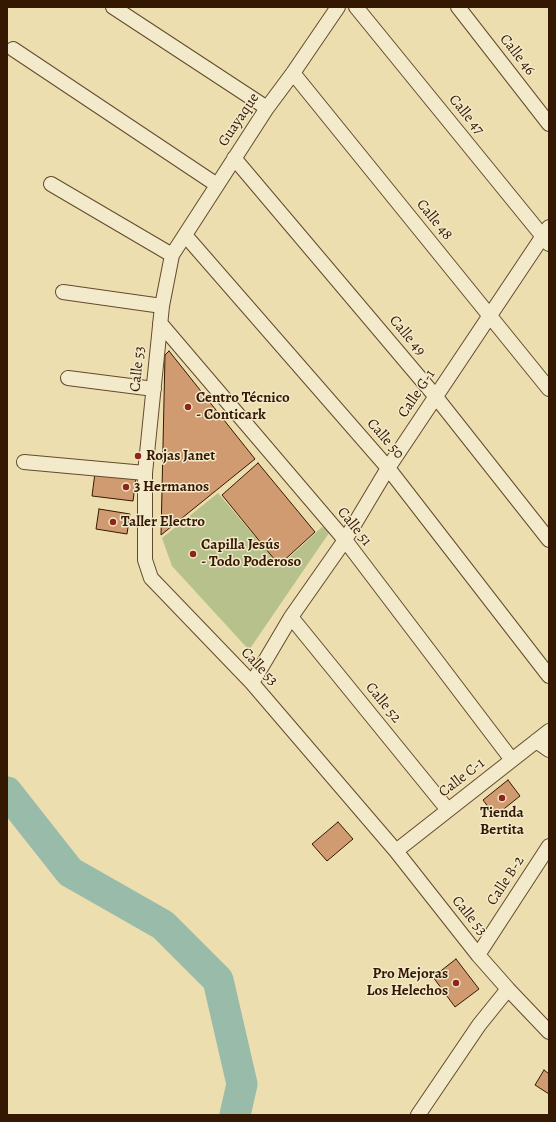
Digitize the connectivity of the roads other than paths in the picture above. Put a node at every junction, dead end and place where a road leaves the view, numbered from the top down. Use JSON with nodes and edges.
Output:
{"nodes":[{"id":1,"x":114,"y":7,"type":"edge"},
{"id":2,"x":338,"y":7,"type":"edge"},
{"id":3,"x":356,"y":7,"type":"edge"},
{"id":4,"x":458,"y":7,"type":"edge"},
{"id":5,"x":13,"y":49,"type":"dead end"},
{"id":6,"x":293,"y":73,"type":"junction"},
{"id":7,"x":267,"y":108,"type":"junction"},
{"id":8,"x":549,"y":124,"type":"edge"},
{"id":9,"x":234,"y":158,"type":"junction"},
{"id":10,"x":51,"y":184,"type":"dead end"},
{"id":11,"x":217,"y":185,"type":"junction"},
{"id":12,"x":185,"y":235,"type":"junction"},
{"id":13,"x":547,"y":236,"type":"edge"},
{"id":14,"x":172,"y":255,"type":"junction"},
{"id":15,"x":63,"y":292,"type":"dead end"},
{"id":16,"x":162,"y":306,"type":"junction"},
{"id":17,"x":490,"y":316,"type":"junction"},
{"id":18,"x":160,"y":323,"type":"junction"},
{"id":19,"x":68,"y":378,"type":"dead end"},
{"id":20,"x":154,"y":389,"type":"junction"},
{"id":21,"x":549,"y":389,"type":"edge"},
{"id":22,"x":436,"y":397,"type":"junction"},
{"id":23,"x":24,"y":462,"type":"dead end"},
{"id":24,"x":388,"y":468,"type":"junction"},
{"id":25,"x":145,"y":473,"type":"junction"},
{"id":26,"x":344,"y":540,"type":"junction"},
{"id":27,"x":549,"y":540,"type":"edge"},
{"id":28,"x":291,"y":617,"type":"junction"},
{"id":29,"x":549,"y":676,"type":"edge"},
{"id":30,"x":252,"y":683,"type":"junction"},
{"id":31,"x":549,"y":731,"type":"edge"},
{"id":32,"x":536,"y":741,"type":"junction"},
{"id":33,"x":549,"y":750,"type":"edge"},
{"id":34,"x":512,"y":760,"type":"junction"},
{"id":35,"x":448,"y":810,"type":"junction"},
{"id":36,"x":549,"y":846,"type":"edge"},
{"id":37,"x":396,"y":851,"type":"junction"},
{"id":38,"x":478,"y":955,"type":"junction"},
{"id":39,"x":508,"y":989,"type":"junction"},
{"id":40,"x":549,"y":1032,"type":"edge"},
{"id":41,"x":418,"y":1115,"type":"edge"}],
"edges":[{"from":1,"to":7,"type":"street"},
{"from":2,"to":6,"type":"street","name":"Guayaque"},
{"from":3,"to":13,"type":"street","name":"Calle 47"},
{"from":4,"to":8,"type":"street","name":"Calle 46"},
{"from":5,"to":11,"type":"street"},
{"from":6,"to":7,"type":"street","name":"Guayaque"},
{"from":6,"to":17,"type":"street","name":"Calle 48"},
{"from":7,"to":9,"type":"street","name":"Guayaque"},
{"from":9,"to":11,"type":"street","name":"Guayaque"},
{"from":9,"to":22,"type":"street","name":"Calle 49"},
{"from":10,"to":14,"type":"street"},
{"from":11,"to":12,"type":"street","name":"Guayaque"},
{"from":12,"to":14,"type":"street","name":"Guayaque"},
{"from":12,"to":24,"type":"street","name":"Calle 50"},
{"from":13,"to":17,"type":"street","name":"Calle G-1"},
{"from":14,"to":16,"type":"street","name":"Calle 53"},
{"from":15,"to":16,"type":"street"},
{"from":16,"to":18,"type":"street","name":"Calle 53"},
{"from":17,"to":21,"type":"street","name":"Calle 48"},
{"from":17,"to":22,"type":"street","name":"Calle G-1"},
{"from":18,"to":20,"type":"street","name":"Calle 53"},
{"from":18,"to":26,"type":"street","name":"Calle 51"},
{"from":19,"to":20,"type":"street"},
{"from":20,"to":25,"type":"street","name":"Calle 53"},
{"from":22,"to":24,"type":"street","name":"Calle G-1"},
{"from":22,"to":27,"type":"street","name":"Calle 49"},
{"from":23,"to":25,"type":"street"},
{"from":24,"to":26,"type":"street","name":"Calle G-1"},
{"from":24,"to":29,"type":"street","name":"Calle 50"},
{"from":25,"to":30,"type":"street","name":"Calle 53"},
{"from":26,"to":28,"type":"street","name":"Calle G-1"},
{"from":26,"to":34,"type":"street","name":"Calle 51"},
{"from":28,"to":30,"type":"street","name":"Calle G-1"},
{"from":28,"to":35,"type":"street","name":"Calle 52"},
{"from":30,"to":37,"type":"street","name":"Calle 53"},
{"from":31,"to":32,"type":"street","name":"Calle C-1"},
{"from":32,"to":33,"type":"street"},
{"from":32,"to":34,"type":"street","name":"Calle C-1"},
{"from":34,"to":35,"type":"street","name":"Calle C-1"},
{"from":35,"to":37,"type":"street","name":"Calle C-1"},
{"from":36,"to":38,"type":"street","name":"Calle B-2"},
{"from":37,"to":38,"type":"street","name":"Calle 53"},
{"from":38,"to":39,"type":"street","name":"Calle 53"},
{"from":39,"to":40,"type":"street","name":"Calle 53"},
{"from":39,"to":41,"type":"street"}]}
